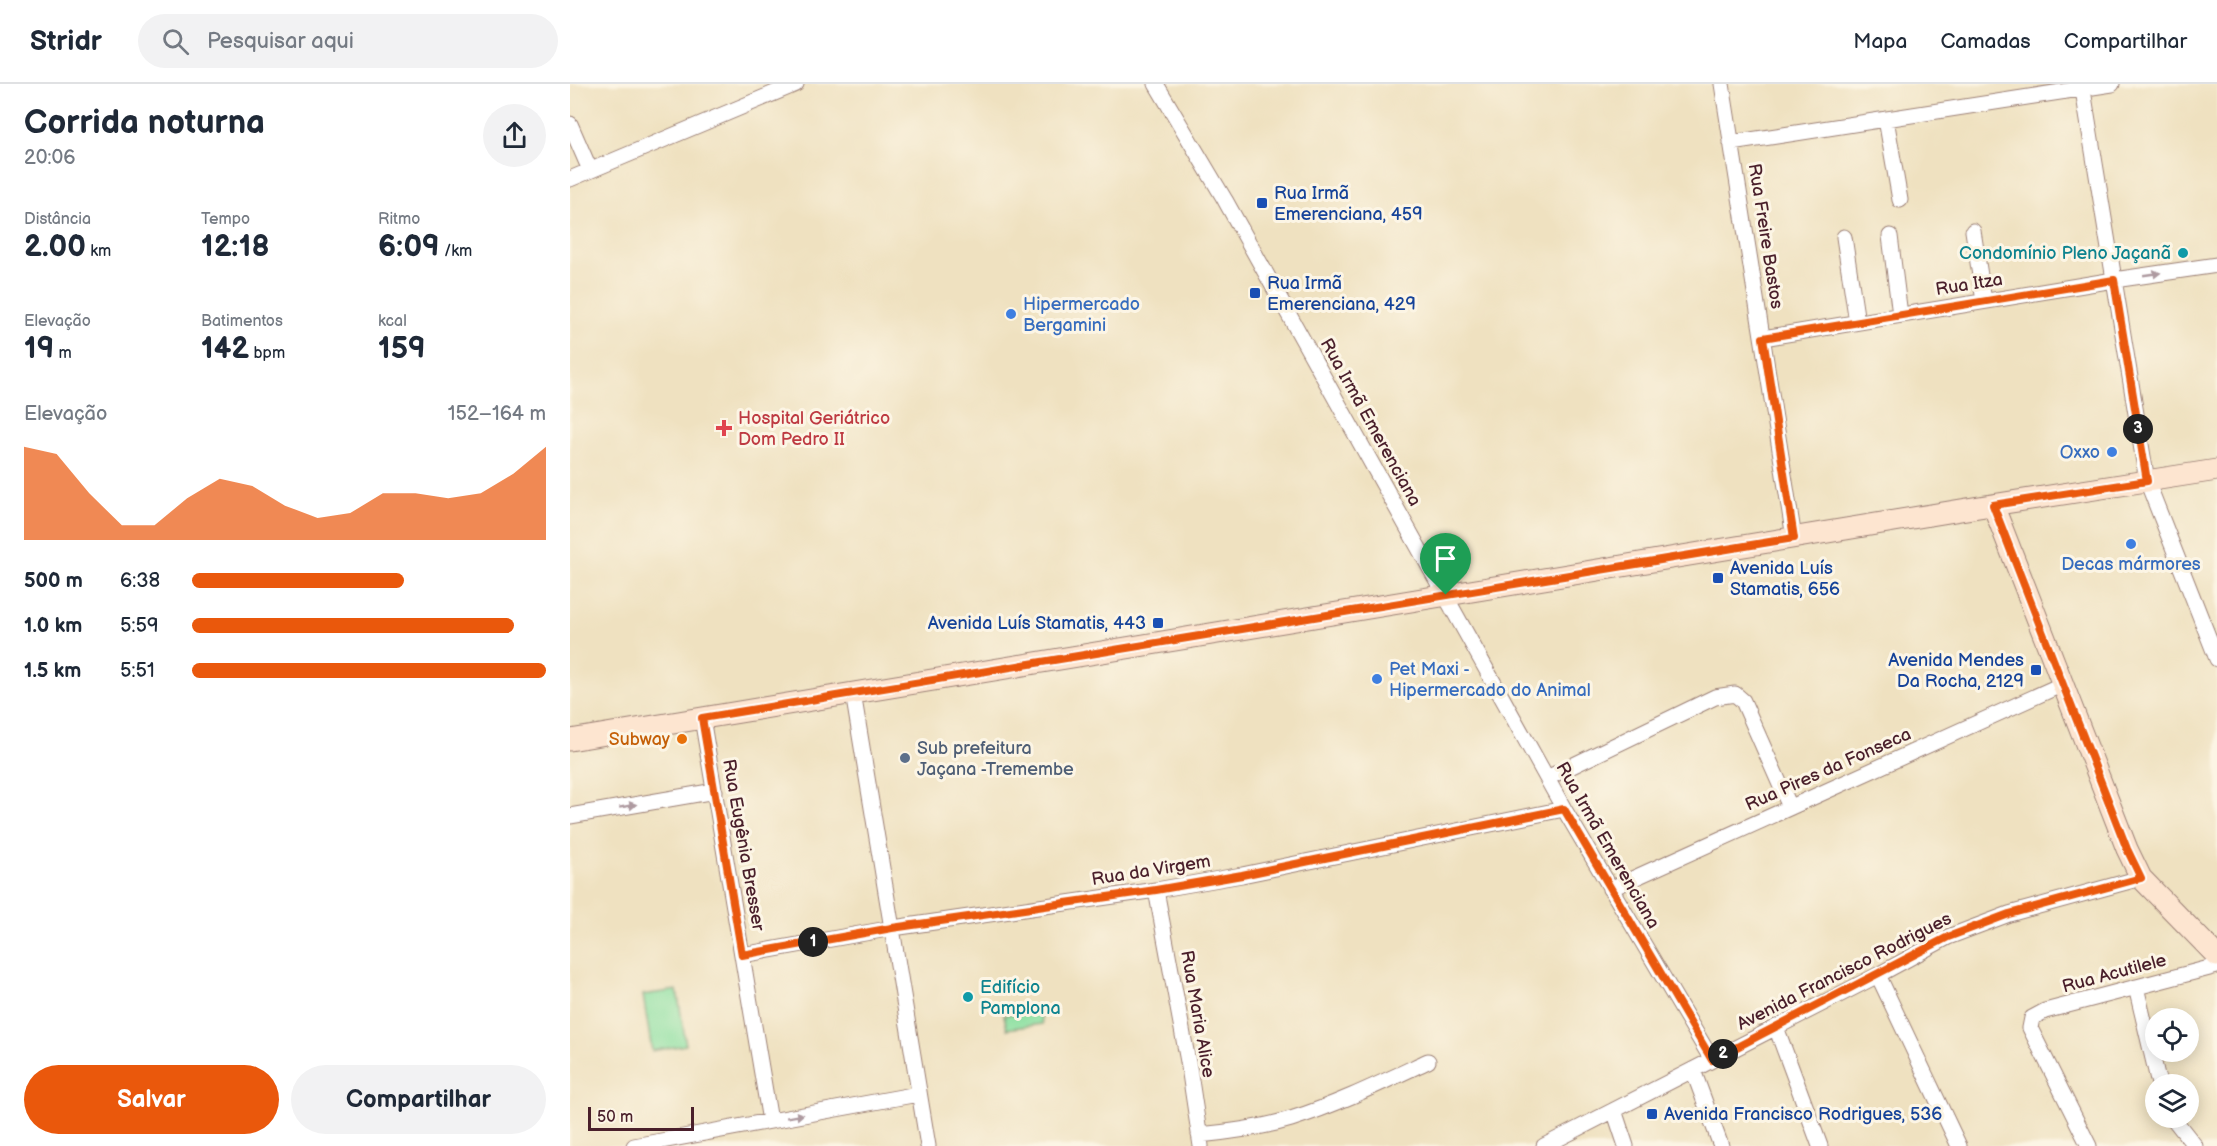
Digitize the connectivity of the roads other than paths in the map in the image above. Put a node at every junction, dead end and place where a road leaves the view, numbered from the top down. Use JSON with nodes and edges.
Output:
{"nodes":[{"id":1,"x":796,"y":84,"type":"edge"},
{"id":2,"x":1156,"y":84,"type":"edge"},
{"id":3,"x":1722,"y":84,"type":"edge"},
{"id":4,"x":2112,"y":84,"type":"edge"},
{"id":5,"x":2082,"y":86,"type":"edge"},
{"id":6,"x":1886,"y":119,"type":"junction"},
{"id":7,"x":570,"y":124,"type":"edge"},
{"id":8,"x":1731,"y":143,"type":"junction"},
{"id":9,"x":590,"y":170,"type":"junction"},
{"id":10,"x":570,"y":179,"type":"edge"},
{"id":11,"x":1900,"y":200,"type":"dead end"},
{"id":12,"x":1973,"y":231,"type":"dead end"},
{"id":13,"x":1890,"y":236,"type":"dead end"},
{"id":14,"x":1844,"y":237,"type":"dead end"},
{"id":15,"x":2217,"y":265,"type":"edge"},
{"id":16,"x":2114,"y":280,"type":"junction"},
{"id":17,"x":1984,"y":301,"type":"junction"},
{"id":18,"x":1900,"y":315,"type":"junction"},
{"id":19,"x":1857,"y":322,"type":"junction"},
{"id":20,"x":1763,"y":338,"type":"junction"},
{"id":21,"x":2217,"y":470,"type":"edge"},
{"id":22,"x":2147,"y":481,"type":"junction"},
{"id":23,"x":1993,"y":505,"type":"junction"},
{"id":24,"x":1794,"y":538,"type":"junction"},
{"id":25,"x":1446,"y":595,"type":"junction"},
{"id":26,"x":2217,"y":659,"type":"edge"},
{"id":27,"x":2062,"y":684,"type":"junction"},
{"id":28,"x":854,"y":693,"type":"junction"},
{"id":29,"x":702,"y":718,"type":"junction"},
{"id":30,"x":570,"y":740,"type":"edge"},
{"id":31,"x":1547,"y":778,"type":"junction"},
{"id":32,"x":715,"y":791,"type":"junction"},
{"id":33,"x":1790,"y":807,"type":"junction"},
{"id":34,"x":1564,"y":809,"type":"junction"},
{"id":35,"x":570,"y":816,"type":"edge"},
{"id":36,"x":2141,"y":878,"type":"junction"},
{"id":37,"x":1610,"y":889,"type":"junction"},
{"id":38,"x":1156,"y":890,"type":"junction"},
{"id":39,"x":892,"y":928,"type":"junction"},
{"id":40,"x":742,"y":955,"type":"junction"},
{"id":41,"x":2217,"y":956,"type":"edge"},
{"id":42,"x":2217,"y":966,"type":"edge"},
{"id":43,"x":1878,"y":975,"type":"junction"},
{"id":44,"x":2136,"y":987,"type":"junction"},
{"id":45,"x":1776,"y":1027,"type":"junction"},
{"id":46,"x":1712,"y":1060,"type":"junction"},
{"id":47,"x":1428,"y":1061,"type":"dead end"},
{"id":48,"x":1693,"y":1070,"type":"junction"},
{"id":49,"x":2157,"y":1074,"type":"edge"},
{"id":50,"x":918,"y":1094,"type":"junction"},
{"id":51,"x":1614,"y":1110,"type":"junction"},
{"id":52,"x":770,"y":1121,"type":"junction"},
{"id":53,"x":2181,"y":1128,"type":"edge"},
{"id":54,"x":1200,"y":1141,"type":"edge"},
{"id":55,"x":634,"y":1146,"type":"edge"},
{"id":56,"x":928,"y":1146,"type":"edge"},
{"id":57,"x":1544,"y":1146,"type":"edge"},
{"id":58,"x":1626,"y":1146,"type":"edge"},
{"id":59,"x":1721,"y":1146,"type":"edge"},
{"id":60,"x":1820,"y":1146,"type":"edge"},
{"id":61,"x":1959,"y":1146,"type":"edge"},
{"id":62,"x":2089,"y":1146,"type":"edge"},
{"id":63,"x":2195,"y":1146,"type":"edge"}],
"edges":[{"from":1,"to":9,"type":"street"},
{"from":2,"to":25,"type":"street","name":"Rua Irmã Emerenciana"},
{"from":3,"to":8,"type":"street","name":"Rua Freire Bastos"},
{"from":4,"to":5,"type":"street"},
{"from":5,"to":6,"type":"street"},
{"from":5,"to":16,"type":"street"},
{"from":6,"to":8,"type":"street"},
{"from":6,"to":11,"type":"street"},
{"from":7,"to":9,"type":"street"},
{"from":8,"to":20,"type":"street","name":"Rua Freire Bastos"},
{"from":9,"to":10,"type":"street"},
{"from":12,"to":17,"type":"street"},
{"from":13,"to":18,"type":"street"},
{"from":14,"to":19,"type":"street"},
{"from":16,"to":15,"type":"street","name":"Rua Itza","one_way":true},
{"from":16,"to":17,"type":"street","name":"Rua Itza"},
{"from":16,"to":22,"type":"street"},
{"from":17,"to":18,"type":"street","name":"Rua Itza"},
{"from":18,"to":19,"type":"street","name":"Rua Itza"},
{"from":19,"to":20,"type":"street","name":"Rua Itza"},
{"from":20,"to":24,"type":"street","name":"Rua Freire Bastos"},
{"from":21,"to":22,"type":"main road"},
{"from":22,"to":23,"type":"main road"},
{"from":22,"to":26,"type":"street"},
{"from":23,"to":24,"type":"main road"},
{"from":23,"to":27,"type":"main road"},
{"from":24,"to":25,"type":"main road"},
{"from":25,"to":28,"type":"main road"},
{"from":25,"to":31,"type":"street","name":"Rua Irmã Emerenciana"},
{"from":27,"to":33,"type":"street","name":"Rua Pires da Fonseca"},
{"from":27,"to":36,"type":"main road"},
{"from":28,"to":29,"type":"main road"},
{"from":28,"to":39,"type":"street"},
{"from":29,"to":30,"type":"main road"},
{"from":29,"to":32,"type":"street","name":"Rua Eugênia Bresser"},
{"from":31,"to":33,"type":"street"},
{"from":31,"to":34,"type":"street","name":"Rua Irmã Emerenciana"},
{"from":35,"to":32,"type":"street","one_way":true},
{"from":32,"to":40,"type":"street","name":"Rua Eugênia Bresser"},
{"from":33,"to":37,"type":"street","name":"Rua Pires da Fonseca"},
{"from":34,"to":37,"type":"street","name":"Rua Irmã Emerenciana"},
{"from":34,"to":38,"type":"street","name":"Rua da Virgem"},
{"from":36,"to":41,"type":"main road"},
{"from":36,"to":43,"type":"street","name":"Avenida Francisco Rodrigues"},
{"from":37,"to":46,"type":"street","name":"Rua Irmã Emerenciana"},
{"from":38,"to":39,"type":"street","name":"Rua da Virgem"},
{"from":38,"to":54,"type":"street","name":"Rua Maria Alice"},
{"from":39,"to":40,"type":"street","name":"Rua da Virgem"},
{"from":39,"to":50,"type":"street"},
{"from":40,"to":52,"type":"street","name":"Rua Eugênia Bresser"},
{"from":42,"to":44,"type":"street","name":"Rua Acutilele"},
{"from":43,"to":45,"type":"street","name":"Avenida Francisco Rodrigues"},
{"from":43,"to":61,"type":"street"},
{"from":44,"to":49,"type":"street"},
{"from":44,"to":62,"type":"street","name":"Rua Acutilele"},
{"from":45,"to":46,"type":"street","name":"Avenida Francisco Rodrigues"},
{"from":45,"to":60,"type":"street"},
{"from":46,"to":48,"type":"street","name":"Avenida Francisco Rodrigues"},
{"from":47,"to":54,"type":"street"},
{"from":48,"to":51,"type":"street","name":"Avenida Francisco Rodrigues"},
{"from":48,"to":59,"type":"street"},
{"from":52,"to":50,"type":"street","one_way":true},
{"from":50,"to":56,"type":"street"},
{"from":51,"to":57,"type":"street","name":"Avenida Francisco Rodrigues"},
{"from":51,"to":58,"type":"street"},
{"from":52,"to":55,"type":"street"},
{"from":53,"to":63,"type":"street"}]}
